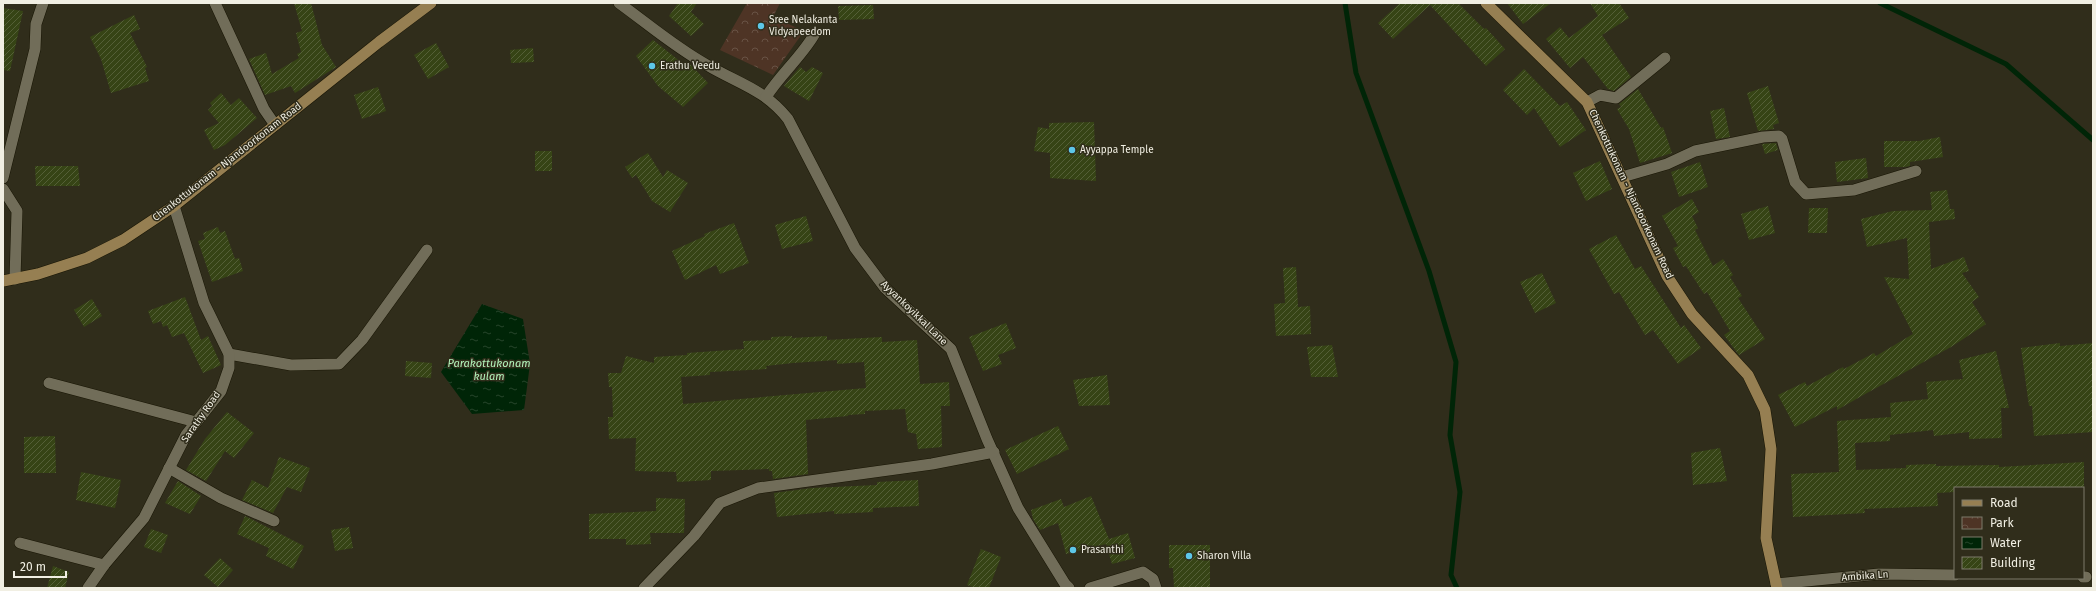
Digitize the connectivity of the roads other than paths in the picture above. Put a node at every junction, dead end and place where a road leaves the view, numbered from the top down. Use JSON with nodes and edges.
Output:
{"nodes":[{"id":1,"x":43,"y":3,"type":"edge"},
{"id":2,"x":215,"y":3,"type":"edge"},
{"id":3,"x":430,"y":3,"type":"edge"},
{"id":4,"x":619,"y":3,"type":"edge"},
{"id":5,"x":1486,"y":3,"type":"edge"},
{"id":6,"x":814,"y":35,"type":"dead end"},
{"id":7,"x":1665,"y":58,"type":"dead end"},
{"id":8,"x":766,"y":97,"type":"junction"},
{"id":9,"x":1587,"y":102,"type":"junction"},
{"id":10,"x":275,"y":125,"type":"junction"},
{"id":11,"x":1916,"y":171,"type":"dead end"},
{"id":12,"x":1622,"y":177,"type":"junction"},
{"id":13,"x":3,"y":178,"type":"edge"},
{"id":14,"x":3,"y":189,"type":"edge"},
{"id":15,"x":174,"y":206,"type":"junction"},
{"id":16,"x":427,"y":250,"type":"dead end"},
{"id":17,"x":15,"y":279,"type":"junction"},
{"id":18,"x":3,"y":281,"type":"edge"},
{"id":19,"x":229,"y":354,"type":"junction"},
{"id":20,"x":49,"y":383,"type":"dead end"},
{"id":21,"x":196,"y":422,"type":"junction"},
{"id":22,"x":994,"y":452,"type":"junction"},
{"id":23,"x":169,"y":468,"type":"junction"},
{"id":24,"x":274,"y":521,"type":"dead end"},
{"id":25,"x":20,"y":543,"type":"dead end"},
{"id":26,"x":104,"y":565,"type":"junction"},
{"id":27,"x":1954,"y":575,"type":"edge"},
{"id":28,"x":1776,"y":586,"type":"edge"},
{"id":29,"x":88,"y":588,"type":"edge"},
{"id":30,"x":644,"y":588,"type":"edge"},
{"id":31,"x":1069,"y":588,"type":"edge"},
{"id":32,"x":1090,"y":588,"type":"edge"},
{"id":33,"x":1156,"y":588,"type":"edge"}],
"edges":[{"from":1,"to":13,"type":"street"},
{"from":2,"to":10,"type":"street"},
{"from":3,"to":10,"type":"main road","name":"Chenkottukonam - Njandoorkonam Road"},
{"from":4,"to":8,"type":"street","name":"Ayyankoyikkal Lane"},
{"from":5,"to":9,"type":"main road","name":"Chenkottukonam - Njandoorkonam Road"},
{"from":6,"to":8,"type":"street"},
{"from":7,"to":9,"type":"street"},
{"from":8,"to":22,"type":"street","name":"Ayyankoyikkal Lane"},
{"from":9,"to":12,"type":"main road","name":"Chenkottukonam - Njandoorkonam Road"},
{"from":10,"to":15,"type":"main road","name":"Chenkottukonam - Njandoorkonam Road"},
{"from":11,"to":12,"type":"street"},
{"from":12,"to":28,"type":"main road","name":"Chenkottukonam - Njandoorkonam Road"},
{"from":14,"to":17,"type":"street"},
{"from":15,"to":17,"type":"main road","name":"Chenkottukonam - Njandoorkonam Road"},
{"from":15,"to":19,"type":"street"},
{"from":16,"to":19,"type":"street"},
{"from":17,"to":18,"type":"main road","name":"Chenkottukonam - Njandoorkonam Road"},
{"from":19,"to":21,"type":"street","name":"Sarathy Road"},
{"from":20,"to":21,"type":"street"},
{"from":21,"to":23,"type":"street","name":"Sarathy Road"},
{"from":22,"to":30,"type":"street"},
{"from":22,"to":31,"type":"street","name":"Ayyankoyikkal Lane"},
{"from":23,"to":24,"type":"street"},
{"from":23,"to":26,"type":"street","name":"Sarathy Road"},
{"from":25,"to":26,"type":"street"},
{"from":26,"to":29,"type":"street","name":"Sarathy Road"},
{"from":27,"to":28,"type":"street","name":"Ambika Ln"},
{"from":32,"to":33,"type":"street"}]}
